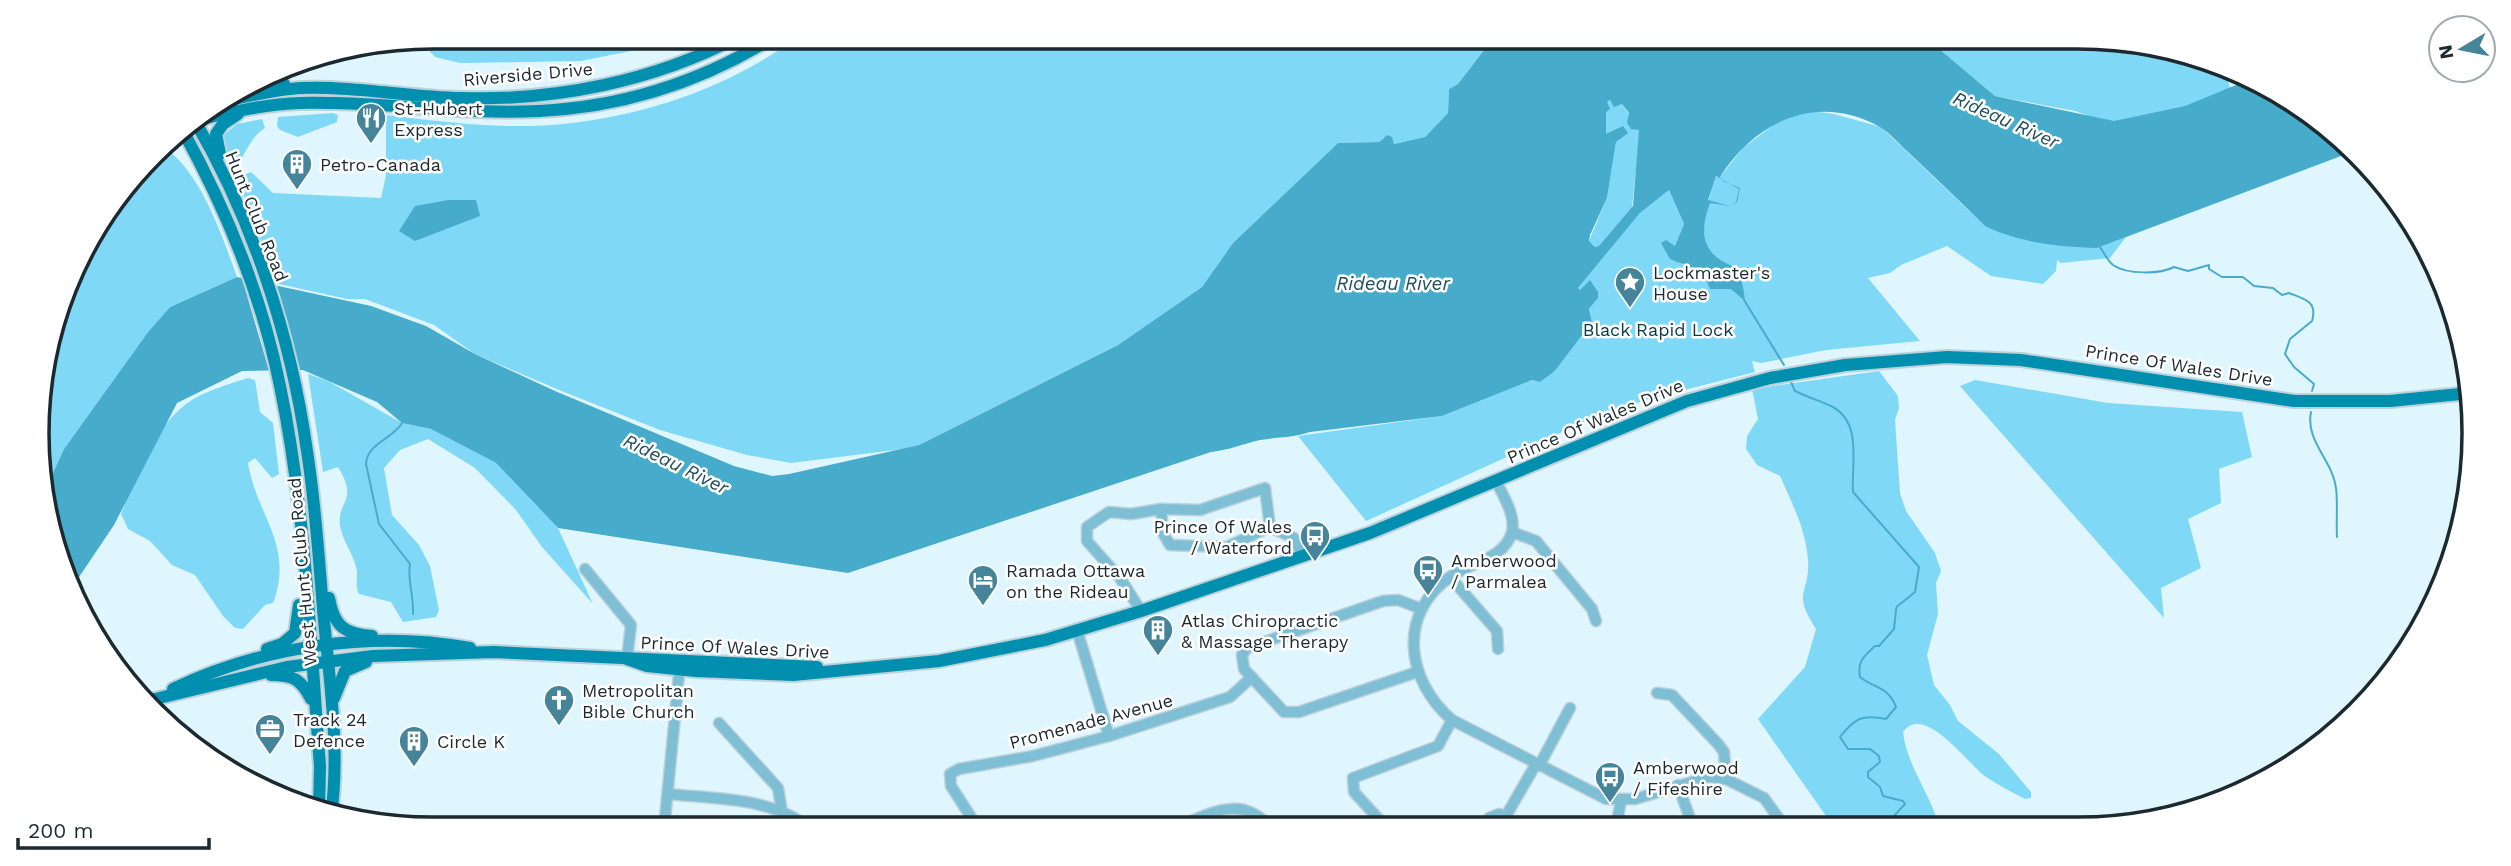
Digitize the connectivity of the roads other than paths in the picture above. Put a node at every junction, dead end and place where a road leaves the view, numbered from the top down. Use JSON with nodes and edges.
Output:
{"nodes":[{"id":1,"x":711,"y":49,"type":"edge"},
{"id":2,"x":751,"y":49,"type":"edge"},
{"id":3,"x":275,"y":83,"type":"edge"},
{"id":4,"x":301,"y":88,"type":"junction"},
{"id":5,"x":347,"y":90,"type":"junction"},
{"id":6,"x":247,"y":97,"type":"edge"},
{"id":7,"x":347,"y":104,"type":"junction"},
{"id":8,"x":254,"y":107,"type":"junction"},
{"id":9,"x":219,"y":115,"type":"edge"},
{"id":10,"x":200,"y":128,"type":"edge"},
{"id":11,"x":187,"y":138,"type":"edge"},
{"id":12,"x":226,"y":181,"type":"junction"},
{"id":13,"x":265,"y":327,"type":"joint"},
{"id":14,"x":280,"y":327,"type":"joint"},
{"id":15,"x":2460,"y":394,"type":"edge"},
{"id":16,"x":1496,"y":481,"type":"junction"},
{"id":17,"x":297,"y":489,"type":"junction"},
{"id":18,"x":1161,"y":509,"type":"junction"},
{"id":19,"x":1270,"y":527,"type":"junction"},
{"id":20,"x":1512,"y":532,"type":"junction"},
{"id":21,"x":317,"y":543,"type":"junction"},
{"id":22,"x":1302,"y":555,"type":"junction"},
{"id":23,"x":585,"y":569,"type":"dead end"},
{"id":24,"x":1450,"y":577,"type":"junction"},
{"id":25,"x":1422,"y":610,"type":"junction"},
{"id":26,"x":1141,"y":611,"type":"junction"},
{"id":27,"x":1596,"y":621,"type":"dead end"},
{"id":28,"x":1077,"y":630,"type":"junction"},
{"id":29,"x":403,"y":642,"type":"junction"},
{"id":30,"x":422,"y":642,"type":"junction"},
{"id":31,"x":326,"y":646,"type":"junction"},
{"id":32,"x":309,"y":648,"type":"junction"},
{"id":33,"x":1498,"y":649,"type":"dead end"},
{"id":34,"x":494,"y":652,"type":"junction"},
{"id":35,"x":406,"y":657,"type":"junction"},
{"id":36,"x":627,"y":659,"type":"junction"},
{"id":37,"x":328,"y":660,"type":"junction"},
{"id":38,"x":311,"y":663,"type":"junction"},
{"id":39,"x":680,"y":665,"type":"junction"},
{"id":40,"x":218,"y":669,"type":"junction"},
{"id":41,"x":1417,"y":672,"type":"junction"},
{"id":42,"x":250,"y":676,"type":"junction"},
{"id":43,"x":1252,"y":677,"type":"junction"},
{"id":44,"x":1657,"y":693,"type":"dead end"},
{"id":45,"x":155,"y":698,"type":"edge"},
{"id":46,"x":156,"y":699,"type":"edge"},
{"id":47,"x":332,"y":705,"type":"junction"},
{"id":48,"x":315,"y":707,"type":"junction"},
{"id":49,"x":1570,"y":708,"type":"dead end"},
{"id":50,"x":1452,"y":720,"type":"junction"},
{"id":51,"x":719,"y":723,"type":"dead end"},
{"id":52,"x":1109,"y":736,"type":"junction"},
{"id":53,"x":1537,"y":765,"type":"junction"},
{"id":54,"x":1726,"y":779,"type":"junction"},
{"id":55,"x":1678,"y":785,"type":"junction"},
{"id":56,"x":668,"y":793,"type":"junction"},
{"id":57,"x":319,"y":800,"type":"edge"},
{"id":58,"x":1621,"y":801,"type":"junction"},
{"id":59,"x":332,"y":803,"type":"edge"},
{"id":60,"x":782,"y":812,"type":"junction"},
{"id":61,"x":1506,"y":816,"type":"joint"},
{"id":62,"x":665,"y":817,"type":"edge"},
{"id":63,"x":790,"y":817,"type":"edge"},
{"id":64,"x":971,"y":817,"type":"edge"},
{"id":65,"x":1207,"y":817,"type":"edge"},
{"id":66,"x":1262,"y":817,"type":"edge"},
{"id":67,"x":1377,"y":817,"type":"edge"},
{"id":68,"x":1491,"y":817,"type":"edge"},
{"id":69,"x":1618,"y":817,"type":"edge"},
{"id":70,"x":1689,"y":817,"type":"edge"},
{"id":71,"x":1777,"y":817,"type":"edge"}],
"edges":[{"from":1,"to":5,"type":"main road","name":"Riverside Drive"},
{"from":2,"to":7,"type":"main road","name":"Riverside Drive"},
{"from":3,"to":4,"type":"main road"},
{"from":4,"to":5,"type":"main road","name":"Riverside Drive"},
{"from":4,"to":6,"type":"main road","name":"Riverside Drive"},
{"from":5,"to":7,"type":"main road"},
{"from":7,"to":8,"type":"main road","name":"Riverside Drive"},
{"from":8,"to":9,"type":"main road","name":"Riverside Drive"},
{"from":8,"to":12,"type":"main road"},
{"from":10,"to":12,"type":"main road","name":"Hunt Club Road"},
{"from":11,"to":13,"type":"main road","name":"Hunt Club Road"},
{"from":12,"to":14,"type":"main road","name":"Hunt Club Road"},
{"from":13,"to":17,"type":"main road","name":"West Hunt Club Road"},
{"from":14,"to":21,"type":"main road","name":"West Hunt Club Road"},
{"from":15,"to":16,"type":"main road","name":"Prince Of Wales Drive"},
{"from":16,"to":20,"type":"street"},
{"from":16,"to":22,"type":"main road","name":"Prince Of Wales Drive"},
{"from":17,"to":32,"type":"main road","name":"West Hunt Club Road"},
{"from":17,"to":40,"type":"main road"},
{"from":18,"to":19,"type":"street"},
{"from":18,"to":19,"type":"street"},
{"from":18,"to":26,"type":"street"},
{"from":19,"to":22,"type":"street"},
{"from":20,"to":24,"type":"street"},
{"from":20,"to":27,"type":"street"},
{"from":21,"to":29,"type":"main road"},
{"from":21,"to":31,"type":"main road","name":"West Hunt Club Road"},
{"from":22,"to":26,"type":"main road","name":"Prince Of Wales Drive"},
{"from":23,"to":36,"type":"street"},
{"from":24,"to":25,"type":"street"},
{"from":24,"to":33,"type":"street"},
{"from":25,"to":41,"type":"street"},
{"from":25,"to":43,"type":"street"},
{"from":26,"to":28,"type":"main road","name":"Prince Of Wales Drive"},
{"from":28,"to":39,"type":"main road","name":"Prince Of Wales Drive"},
{"from":28,"to":52,"type":"street"},
{"from":29,"to":30,"type":"main road","name":"Prince Of Wales Drive"},
{"from":29,"to":31,"type":"main road","name":"Prince Of Wales Drive"},
{"from":30,"to":34,"type":"main road","name":"Prince Of Wales Drive"},
{"from":30,"to":35,"type":"main road"},
{"from":31,"to":32,"type":"main road","name":"Prince Of Wales Drive"},
{"from":31,"to":37,"type":"main road","name":"West Hunt Club Road"},
{"from":32,"to":38,"type":"main road","name":"West Hunt Club Road"},
{"from":32,"to":40,"type":"main road","name":"Prince Of Wales Drive"},
{"from":34,"to":35,"type":"main road","name":"Prince Of Wales Drive"},
{"from":34,"to":36,"type":"main road","name":"Prince Of Wales Drive"},
{"from":35,"to":37,"type":"main road","name":"Prince Of Wales Drive"},
{"from":35,"to":47,"type":"main road"},
{"from":36,"to":39,"type":"main road","name":"Prince Of Wales Drive"},
{"from":37,"to":38,"type":"main road","name":"Prince Of Wales Drive"},
{"from":37,"to":47,"type":"main road","name":"West Hunt Club Road"},
{"from":38,"to":42,"type":"main road","name":"Prince Of Wales Drive"},
{"from":38,"to":48,"type":"main road","name":"West Hunt Club Road"},
{"from":39,"to":56,"type":"street"},
{"from":40,"to":45,"type":"main road","name":"Prince Of Wales Drive"},
{"from":41,"to":43,"type":"street"},
{"from":41,"to":50,"type":"street"},
{"from":42,"to":46,"type":"main road","name":"Prince Of Wales Drive"},
{"from":42,"to":48,"type":"main road"},
{"from":43,"to":52,"type":"street","name":"Promenade Avenue"},
{"from":44,"to":54,"type":"street"},
{"from":47,"to":59,"type":"main road","name":"West Hunt Club Road"},
{"from":48,"to":57,"type":"main road","name":"West Hunt Club Road"},
{"from":49,"to":53,"type":"street"},
{"from":50,"to":53,"type":"street"},
{"from":50,"to":67,"type":"street"},
{"from":51,"to":60,"type":"street"},
{"from":52,"to":64,"type":"street","name":"Promenade Avenue"},
{"from":53,"to":58,"type":"street"},
{"from":53,"to":61,"type":"street"},
{"from":54,"to":55,"type":"street"},
{"from":54,"to":71,"type":"street"},
{"from":55,"to":58,"type":"street"},
{"from":55,"to":70,"type":"street"},
{"from":56,"to":60,"type":"street"},
{"from":56,"to":62,"type":"street"},
{"from":58,"to":69,"type":"street"},
{"from":60,"to":63,"type":"street"},
{"from":61,"to":68,"type":"street"},
{"from":65,"to":66,"type":"street"}]}
